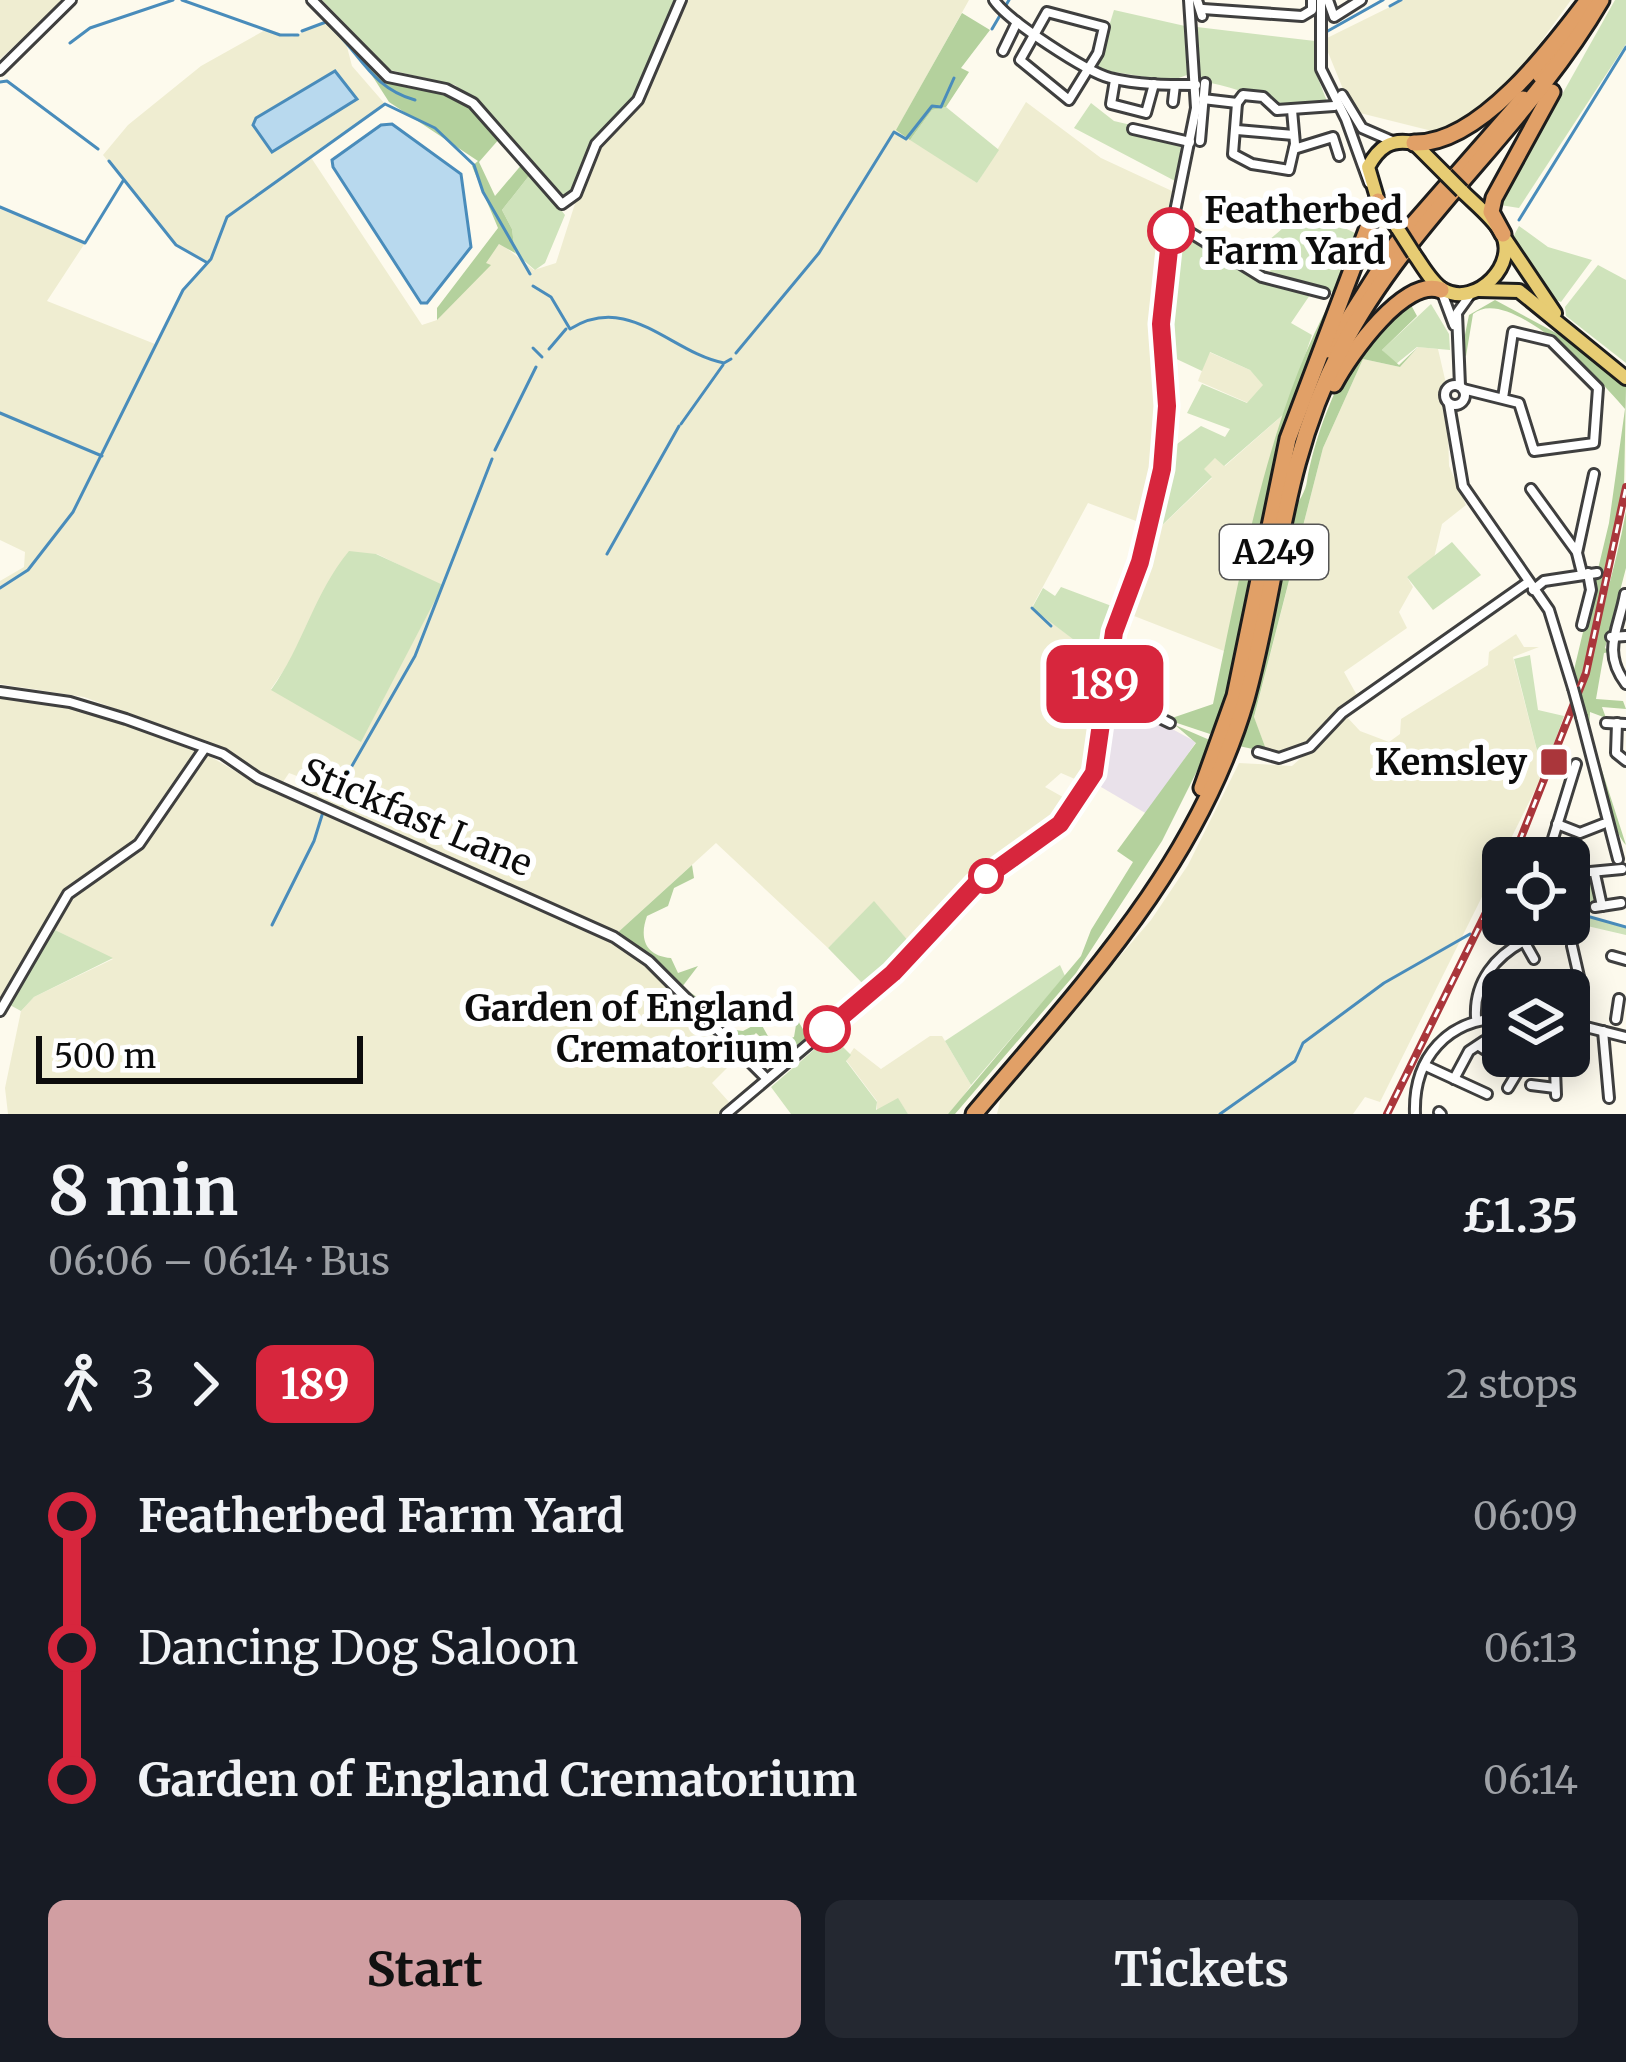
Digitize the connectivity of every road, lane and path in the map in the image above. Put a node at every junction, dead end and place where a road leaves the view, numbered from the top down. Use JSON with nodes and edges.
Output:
{"nodes":[{"id":1,"x":71,"y":0,"type":"edge"},
{"id":2,"x":312,"y":0,"type":"edge"},
{"id":3,"x":681,"y":0,"type":"edge"},
{"id":4,"x":1272,"y":0,"type":"edge"},
{"id":5,"x":1320,"y":0,"type":"edge"},
{"id":6,"x":1361,"y":0,"type":"edge"},
{"id":7,"x":1589,"y":0,"type":"edge"},
{"id":8,"x":1602,"y":0,"type":"edge"},
{"id":9,"x":996,"y":3,"type":"edge"},
{"id":10,"x":1195,"y":4,"type":"edge"},
{"id":11,"x":1238,"y":5,"type":"edge"},
{"id":12,"x":1274,"y":13,"type":"junction"},
{"id":13,"x":1017,"y":22,"type":"junction"},
{"id":14,"x":1031,"y":33,"type":"junction"},
{"id":15,"x":1003,"y":51,"type":"dead end"},
{"id":16,"x":1087,"y":66,"type":"junction"},
{"id":17,"x":0,"y":70,"type":"edge"},
{"id":18,"x":1115,"y":80,"type":"junction"},
{"id":19,"x":1154,"y":84,"type":"junction"},
{"id":20,"x":1201,"y":84,"type":"junction"},
{"id":21,"x":1175,"y":85,"type":"junction"},
{"id":22,"x":1200,"y":99,"type":"junction"},
{"id":23,"x":1339,"y":101,"type":"junction"},
{"id":24,"x":1173,"y":102,"type":"dead end"},
{"id":25,"x":1237,"y":104,"type":"junction"},
{"id":26,"x":1292,"y":110,"type":"junction"},
{"id":27,"x":1329,"y":126,"type":"dead end"},
{"id":28,"x":1133,"y":129,"type":"dead end"},
{"id":29,"x":1237,"y":130,"type":"junction"},
{"id":30,"x":1294,"y":135,"type":"junction"},
{"id":31,"x":1333,"y":137,"type":"junction"},
{"id":32,"x":1195,"y":142,"type":"junction"},
{"id":33,"x":1394,"y":142,"type":"junction"},
{"id":34,"x":1414,"y":143,"type":"junction"},
{"id":35,"x":1294,"y":149,"type":"junction"},
{"id":36,"x":1339,"y":156,"type":"dead end"},
{"id":37,"x":1378,"y":201,"type":"junction"},
{"id":38,"x":1173,"y":222,"type":"junction"},
{"id":39,"x":1503,"y":233,"type":"junction"},
{"id":40,"x":1442,"y":290,"type":"junction"},
{"id":41,"x":1475,"y":290,"type":"junction"},
{"id":42,"x":1324,"y":293,"type":"dead end"},
{"id":43,"x":1456,"y":332,"type":"junction"},
{"id":44,"x":1583,"y":346,"type":"junction"},
{"id":45,"x":1626,"y":378,"type":"edge"},
{"id":46,"x":1460,"y":392,"type":"junction"},
{"id":47,"x":1503,"y":398,"type":"junction"},
{"id":48,"x":1449,"y":404,"type":"junction"},
{"id":49,"x":1454,"y":419,"type":"junction"},
{"id":50,"x":1594,"y":476,"type":"dead end"},
{"id":51,"x":1530,"y":489,"type":"dead end"},
{"id":52,"x":1281,"y":493,"type":"junction"},
{"id":53,"x":1577,"y":553,"type":"junction"},
{"id":54,"x":1589,"y":573,"type":"junction"},
{"id":55,"x":1530,"y":587,"type":"junction"},
{"id":56,"x":1626,"y":588,"type":"edge"},
{"id":57,"x":1581,"y":619,"type":"dead end"},
{"id":58,"x":1626,"y":636,"type":"edge"},
{"id":59,"x":1611,"y":637,"type":"junction"},
{"id":60,"x":1626,"y":684,"type":"edge"},
{"id":61,"x":1104,"y":691,"type":"junction"},
{"id":62,"x":0,"y":692,"type":"edge"},
{"id":63,"x":1171,"y":723,"type":"dead end"},
{"id":64,"x":1616,"y":723,"type":"edge"},
{"id":65,"x":205,"y":748,"type":"junction"},
{"id":66,"x":1258,"y":752,"type":"dead end"},
{"id":67,"x":1626,"y":761,"type":"edge"},
{"id":68,"x":1576,"y":764,"type":"dead end"},
{"id":69,"x":1618,"y":773,"type":"dead end"},
{"id":70,"x":1557,"y":824,"type":"junction"},
{"id":71,"x":1603,"y":824,"type":"dead end"},
{"id":72,"x":1553,"y":837,"type":"edge"},
{"id":73,"x":1623,"y":863,"type":"edge"},
{"id":74,"x":1590,"y":873,"type":"edge"},
{"id":75,"x":1599,"y":873,"type":"junction"},
{"id":76,"x":1621,"y":903,"type":"dead end"},
{"id":77,"x":1572,"y":946,"type":"dead end"},
{"id":78,"x":1534,"y":959,"type":"dead end"},
{"id":79,"x":1490,"y":969,"type":"edge"},
{"id":80,"x":1573,"y":969,"type":"edge"},
{"id":81,"x":1482,"y":988,"type":"edge"},
{"id":82,"x":1619,"y":999,"type":"dead end"},
{"id":83,"x":0,"y":1011,"type":"edge"},
{"id":84,"x":1620,"y":1014,"type":"edge"},
{"id":85,"x":1476,"y":1017,"type":"junction"},
{"id":86,"x":1482,"y":1017,"type":"edge"},
{"id":87,"x":1590,"y":1028,"type":"edge"},
{"id":88,"x":1603,"y":1031,"type":"junction"},
{"id":89,"x":1626,"y":1037,"type":"edge"},
{"id":90,"x":1482,"y":1044,"type":"edge"},
{"id":91,"x":1426,"y":1066,"type":"junction"},
{"id":92,"x":1515,"y":1077,"type":"edge"},
{"id":93,"x":1556,"y":1077,"type":"edge"},
{"id":94,"x":766,"y":1078,"type":"junction"},
{"id":95,"x":1454,"y":1079,"type":"junction"},
{"id":96,"x":1532,"y":1085,"type":"dead end"},
{"id":97,"x":1508,"y":1088,"type":"dead end"},
{"id":98,"x":1482,"y":1095,"type":"dead end"},
{"id":99,"x":1609,"y":1098,"type":"dead end"},
{"id":100,"x":726,"y":1114,"type":"edge"},
{"id":101,"x":964,"y":1114,"type":"edge"},
{"id":102,"x":974,"y":1114,"type":"edge"},
{"id":103,"x":1415,"y":1114,"type":"edge"}],
"edges":[{"from":1,"to":17,"type":"street"},
{"from":2,"to":3,"type":"street"},
{"from":4,"to":12,"type":"street"},
{"from":5,"to":6,"type":"street"},
{"from":5,"to":12,"type":"street"},
{"from":5,"to":23,"type":"street"},
{"from":7,"to":34,"type":"highway","number":"A249"},
{"from":7,"to":52,"type":"highway","number":"A249"},
{"from":8,"to":39,"type":"highway","number":"A249"},
{"from":8,"to":52,"type":"highway","number":"A249"},
{"from":9,"to":13,"type":"street"},
{"from":10,"to":11,"type":"street"},
{"from":10,"to":20,"type":"street"},
{"from":11,"to":12,"type":"street"},
{"from":13,"to":14,"type":"street"},
{"from":13,"to":15,"type":"street"},
{"from":14,"to":16,"type":"street"},
{"from":14,"to":16,"type":"street"},
{"from":14,"to":16,"type":"street"},
{"from":16,"to":18,"type":"street"},
{"from":18,"to":19,"type":"street"},
{"from":18,"to":19,"type":"street"},
{"from":19,"to":21,"type":"street"},
{"from":20,"to":21,"type":"street"},
{"from":20,"to":22,"type":"street"},
{"from":21,"to":24,"type":"street"},
{"from":22,"to":25,"type":"street"},
{"from":22,"to":32,"type":"street"},
{"from":22,"to":32,"type":"street"},
{"from":23,"to":26,"type":"street"},
{"from":23,"to":33,"type":"street"},
{"from":23,"to":37,"type":"street"},
{"from":25,"to":26,"type":"street"},
{"from":25,"to":29,"type":"street"},
{"from":26,"to":30,"type":"street"},
{"from":27,"to":31,"type":"street"},
{"from":28,"to":32,"type":"street"},
{"from":29,"to":30,"type":"street"},
{"from":29,"to":35,"type":"street"},
{"from":30,"to":35,"type":"street"},
{"from":31,"to":35,"type":"street"},
{"from":31,"to":36,"type":"street"},
{"from":32,"to":38,"type":"street"},
{"from":33,"to":34,"type":"main road"},
{"from":33,"to":37,"type":"main road"},
{"from":34,"to":39,"type":"main road","bridge":true},
{"from":37,"to":40,"type":"main road","bridge":true},
{"from":37,"to":52,"type":"highway","number":"A249"},
{"from":38,"to":42,"type":"street"},
{"from":38,"to":61,"type":"street"},
{"from":39,"to":41,"type":"main road"},
{"from":39,"to":44,"type":"main road"},
{"from":40,"to":41,"type":"main road"},
{"from":40,"to":43,"type":"street"},
{"from":40,"to":52,"type":"highway","number":"A249"},
{"from":41,"to":43,"type":"street"},
{"from":41,"to":44,"type":"main road"},
{"from":43,"to":46,"type":"street"},
{"from":44,"to":45,"type":"main road"},
{"from":46,"to":47,"type":"street"},
{"from":46,"to":48,"type":"street"},
{"from":46,"to":48,"type":"street"},
{"from":46,"to":49,"type":"street"},
{"from":47,"to":47,"type":"street"},
{"from":48,"to":49,"type":"street"},
{"from":49,"to":55,"type":"street"},
{"from":50,"to":53,"type":"street"},
{"from":51,"to":53,"type":"street"},
{"from":52,"to":101,"type":"highway","number":"A249"},
{"from":52,"to":102,"type":"highway","number":"A249"},
{"from":53,"to":54,"type":"street"},
{"from":54,"to":55,"type":"street"},
{"from":54,"to":57,"type":"street"},
{"from":55,"to":66,"type":"street"},
{"from":55,"to":73,"type":"street","bridge":true},
{"from":56,"to":59,"type":"street"},
{"from":58,"to":59,"type":"street"},
{"from":59,"to":60,"type":"street"},
{"from":61,"to":63,"type":"street"},
{"from":61,"to":94,"type":"street"},
{"from":62,"to":65,"type":"street","name":"Stickfast Lane"},
{"from":64,"to":67,"type":"street"},
{"from":65,"to":83,"type":"street"},
{"from":65,"to":94,"type":"street","name":"Stickfast Lane"},
{"from":67,"to":69,"type":"street"},
{"from":68,"to":70,"type":"street"},
{"from":70,"to":71,"type":"street"},
{"from":70,"to":72,"type":"street"},
{"from":73,"to":75,"type":"street"},
{"from":74,"to":75,"type":"street"},
{"from":75,"to":76,"type":"street"},
{"from":77,"to":80,"type":"street"},
{"from":78,"to":79,"type":"street"},
{"from":81,"to":85,"type":"street"},
{"from":82,"to":84,"type":"street"},
{"from":85,"to":86,"type":"street"},
{"from":85,"to":91,"type":"street"},
{"from":87,"to":88,"type":"street"},
{"from":88,"to":89,"type":"street"},
{"from":88,"to":99,"type":"street"},
{"from":90,"to":95,"type":"street"},
{"from":91,"to":95,"type":"street"},
{"from":91,"to":103,"type":"street"},
{"from":92,"to":97,"type":"street"},
{"from":93,"to":96,"type":"street"},
{"from":94,"to":100,"type":"street"},
{"from":95,"to":98,"type":"street"}]}
